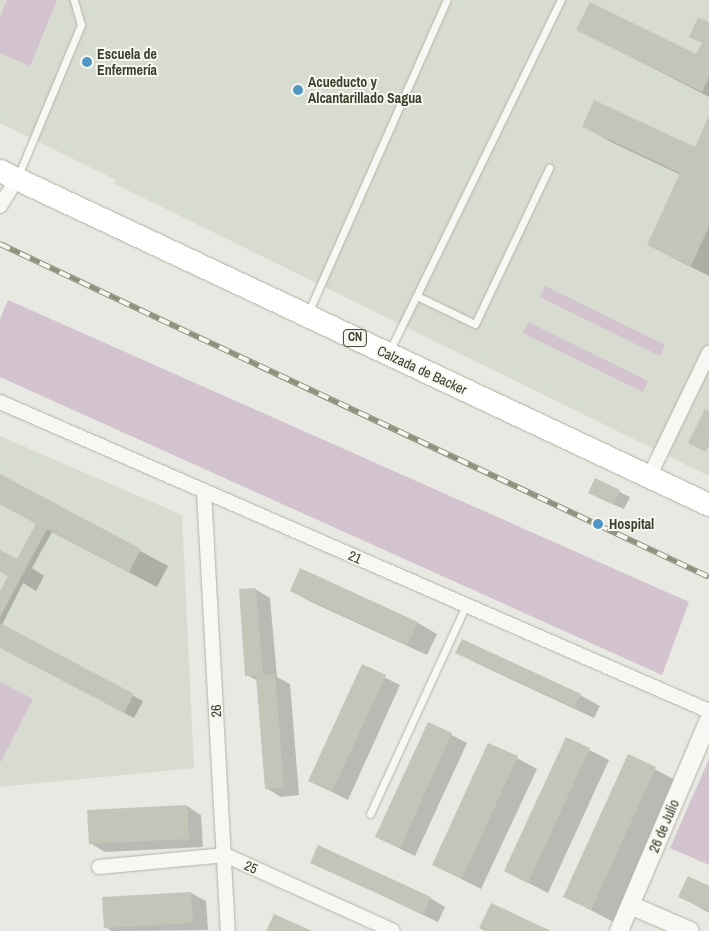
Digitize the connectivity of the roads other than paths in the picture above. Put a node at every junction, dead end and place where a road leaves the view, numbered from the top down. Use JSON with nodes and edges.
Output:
{"nodes":[{"id":1,"x":74,"y":0,"type":"edge"},
{"id":2,"x":447,"y":0,"type":"edge"},
{"id":3,"x":561,"y":0,"type":"edge"},
{"id":4,"x":549,"y":168,"type":"dead end"},
{"id":5,"x":8,"y":175,"type":"edge"},
{"id":6,"x":0,"y":206,"type":"edge"},
{"id":7,"x":417,"y":296,"type":"junction"},
{"id":8,"x":307,"y":315,"type":"junction"},
{"id":9,"x":709,"y":353,"type":"edge"},
{"id":10,"x":389,"y":354,"type":"junction"},
{"id":11,"x":0,"y":402,"type":"edge"},
{"id":12,"x":649,"y":477,"type":"junction"},
{"id":13,"x":204,"y":491,"type":"junction"},
{"id":14,"x":709,"y":505,"type":"edge"},
{"id":15,"x":466,"y":605,"type":"junction"},
{"id":16,"x":709,"y":711,"type":"edge"},
{"id":17,"x":709,"y":720,"type":"edge"},
{"id":18,"x":370,"y":814,"type":"dead end"},
{"id":19,"x":225,"y":855,"type":"junction"},
{"id":20,"x":99,"y":867,"type":"dead end"},
{"id":21,"x":630,"y":905,"type":"junction"},
{"id":22,"x":228,"y":931,"type":"edge"},
{"id":23,"x":393,"y":931,"type":"edge"},
{"id":24,"x":619,"y":931,"type":"edge"},
{"id":25,"x":690,"y":931,"type":"edge"}],
"edges":[{"from":1,"to":5,"type":"lane"},
{"from":2,"to":8,"type":"lane"},
{"from":3,"to":7,"type":"lane"},
{"from":4,"to":7,"type":"lane"},
{"from":5,"to":6,"type":"street"},
{"from":5,"to":8,"type":"main road","name":"Calzada de Backer","number":"CN"},
{"from":7,"to":10,"type":"lane"},
{"from":8,"to":10,"type":"main road","name":"Calzada de Backer","number":"CN"},
{"from":9,"to":12,"type":"street"},
{"from":10,"to":12,"type":"main road","name":"Calzada de Backer","number":"CN"},
{"from":11,"to":13,"type":"street","name":"21"},
{"from":12,"to":14,"type":"main road","name":"Calzada de Backer","number":"CN"},
{"from":13,"to":15,"type":"street","name":"21"},
{"from":13,"to":19,"type":"street","name":"26"},
{"from":15,"to":16,"type":"street","name":"21"},
{"from":15,"to":18,"type":"lane"},
{"from":17,"to":21,"type":"street","name":"26 de Julio"},
{"from":19,"to":20,"type":"street","name":"25"},
{"from":19,"to":22,"type":"street","name":"26"},
{"from":19,"to":23,"type":"street","name":"25"},
{"from":21,"to":24,"type":"street","name":"26 de Julio"},
{"from":21,"to":25,"type":"street"}]}
